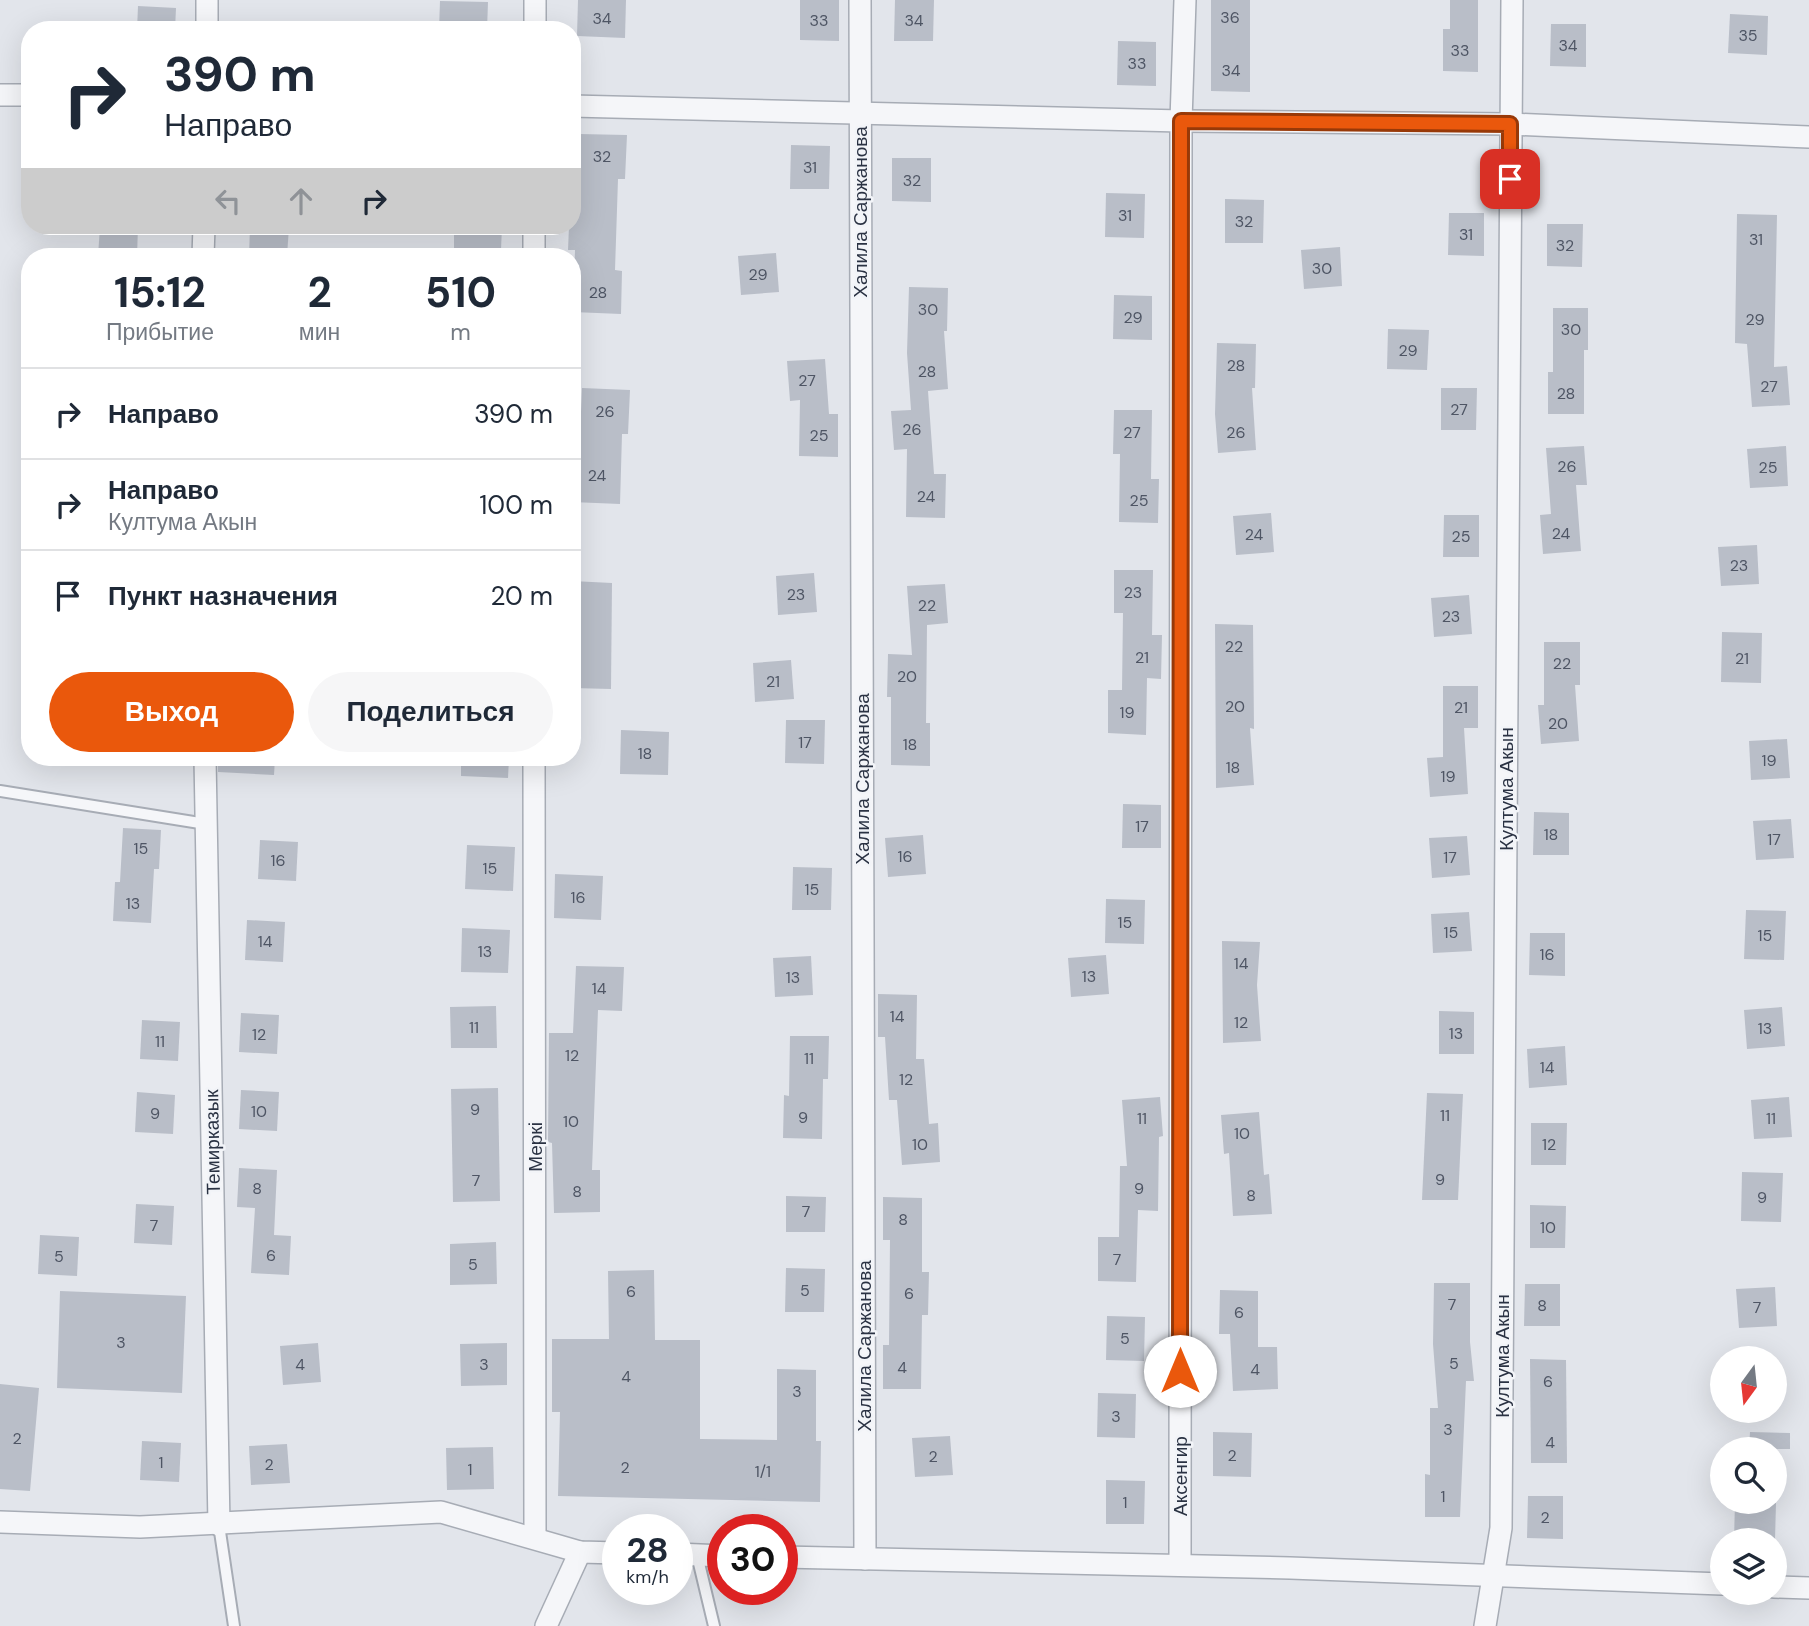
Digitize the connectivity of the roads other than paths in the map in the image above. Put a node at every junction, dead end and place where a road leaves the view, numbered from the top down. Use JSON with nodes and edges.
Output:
{"nodes":[{"id":1,"x":207,"y":0,"type":"edge"},
{"id":2,"x":535,"y":0,"type":"edge"},
{"id":3,"x":860,"y":0,"type":"edge"},
{"id":4,"x":1185,"y":0,"type":"edge"},
{"id":5,"x":1512,"y":0,"type":"edge"},
{"id":6,"x":207,"y":21,"type":"edge"},
{"id":7,"x":535,"y":21,"type":"edge"},
{"id":8,"x":0,"y":95,"type":"edge"},
{"id":9,"x":21,"y":95,"type":"edge"},
{"id":10,"x":581,"y":106,"type":"edge"},
{"id":11,"x":859,"y":111,"type":"junction"},
{"id":12,"x":1181,"y":121,"type":"junction"},
{"id":13,"x":1510,"y":124,"type":"junction"},
{"id":14,"x":1809,"y":136,"type":"edge"},
{"id":15,"x":205,"y":766,"type":"edge"},
{"id":16,"x":534,"y":766,"type":"edge"},
{"id":17,"x":0,"y":791,"type":"edge"},
{"id":18,"x":206,"y":824,"type":"junction"},
{"id":19,"x":0,"y":1522,"type":"edge"},
{"id":20,"x":219,"y":1525,"type":"junction"},
{"id":21,"x":535,"y":1537,"type":"junction"},
{"id":22,"x":580,"y":1552,"type":"junction"},
{"id":23,"x":602,"y":1553,"type":"edge"},
{"id":24,"x":798,"y":1557,"type":"edge"},
{"id":25,"x":865,"y":1559,"type":"junction"},
{"id":26,"x":1180,"y":1565,"type":"junction"},
{"id":27,"x":693,"y":1571,"type":"edge"},
{"id":28,"x":1491,"y":1578,"type":"junction"},
{"id":29,"x":1710,"y":1584,"type":"edge"},
{"id":30,"x":1787,"y":1587,"type":"edge"},
{"id":31,"x":1809,"y":1588,"type":"edge"},
{"id":32,"x":234,"y":1626,"type":"edge"},
{"id":33,"x":546,"y":1626,"type":"edge"},
{"id":34,"x":714,"y":1626,"type":"edge"},
{"id":35,"x":1485,"y":1626,"type":"edge"}],
"edges":[{"from":1,"to":6,"type":"street"},
{"from":2,"to":7,"type":"street"},
{"from":3,"to":11,"type":"street","name":"Халила Саржанова"},
{"from":4,"to":12,"type":"street","name":"Аксенгир"},
{"from":5,"to":13,"type":"street","name":"Култума Акын"},
{"from":8,"to":9,"type":"street"},
{"from":10,"to":11,"type":"street"},
{"from":11,"to":12,"type":"street"},
{"from":11,"to":25,"type":"street","name":"Халила Саржанова"},
{"from":12,"to":13,"type":"street"},
{"from":12,"to":26,"type":"street","name":"Аксенгир"},
{"from":13,"to":14,"type":"street"},
{"from":13,"to":28,"type":"street","name":"Култума Акын"},
{"from":15,"to":18,"type":"street","name":"Темирказык"},
{"from":16,"to":21,"type":"street","name":"Меркі"},
{"from":17,"to":18,"type":"lane"},
{"from":18,"to":20,"type":"street","name":"Темирказык"},
{"from":19,"to":20,"type":"street"},
{"from":20,"to":21,"type":"street"},
{"from":20,"to":32,"type":"lane"},
{"from":21,"to":22,"type":"street"},
{"from":22,"to":23,"type":"street"},
{"from":22,"to":33,"type":"street"},
{"from":24,"to":25,"type":"street"},
{"from":25,"to":26,"type":"street"},
{"from":26,"to":28,"type":"street"},
{"from":27,"to":34,"type":"lane"},
{"from":28,"to":29,"type":"street"},
{"from":28,"to":35,"type":"street","name":"Култума Акын"},
{"from":30,"to":31,"type":"street"}]}
